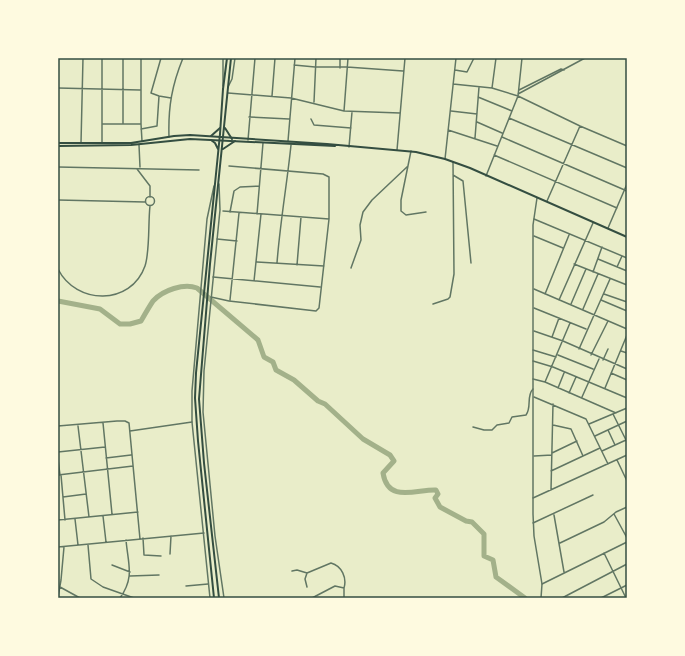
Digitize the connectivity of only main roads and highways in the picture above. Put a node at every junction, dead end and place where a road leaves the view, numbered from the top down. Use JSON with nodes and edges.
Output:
{"nodes":[{"id":1,"x":227,"y":58,"type":"edge"},
{"id":2,"x":231,"y":58,"type":"edge"},
{"id":3,"x":220,"y":128,"type":"junction"},
{"id":4,"x":225,"y":128,"type":"junction"},
{"id":5,"x":219,"y":135,"type":"junction"},
{"id":6,"x":211,"y":136,"type":"junction"},
{"id":7,"x":224,"y":137,"type":"junction"},
{"id":8,"x":232,"y":139,"type":"junction"},
{"id":9,"x":211,"y":140,"type":"junction"},
{"id":10,"x":219,"y":141,"type":"junction"},
{"id":11,"x":224,"y":141,"type":"junction"},
{"id":12,"x":235,"y":141,"type":"junction"},
{"id":13,"x":58,"y":143,"type":"edge"},
{"id":14,"x":58,"y":146,"type":"edge"},
{"id":15,"x":336,"y":146,"type":"junction"},
{"id":16,"x":218,"y":150,"type":"junction"},
{"id":17,"x":222,"y":150,"type":"junction"},
{"id":18,"x":627,"y":237,"type":"edge"},
{"id":19,"x":214,"y":598,"type":"edge"},
{"id":20,"x":219,"y":598,"type":"edge"}],
"edges":[{"from":1,"to":3,"type":"main road"},
{"from":2,"to":4,"type":"main road"},
{"from":3,"to":5,"type":"main road"},
{"from":3,"to":6,"type":"main road"},
{"from":4,"to":7,"type":"main road"},
{"from":4,"to":8,"type":"main road"},
{"from":5,"to":6,"type":"main road"},
{"from":5,"to":7,"type":"main road"},
{"from":5,"to":10,"type":"main road"},
{"from":6,"to":13,"type":"main road"},
{"from":7,"to":8,"type":"main road"},
{"from":7,"to":11,"type":"main road"},
{"from":8,"to":15,"type":"main road"},
{"from":9,"to":10,"type":"main road"},
{"from":9,"to":14,"type":"main road"},
{"from":9,"to":16,"type":"main road"},
{"from":10,"to":11,"type":"main road"},
{"from":10,"to":16,"type":"main road"},
{"from":11,"to":12,"type":"main road"},
{"from":11,"to":17,"type":"main road"},
{"from":12,"to":15,"type":"main road"},
{"from":12,"to":17,"type":"main road"},
{"from":15,"to":18,"type":"main road"},
{"from":16,"to":19,"type":"main road"},
{"from":17,"to":20,"type":"main road"}]}
